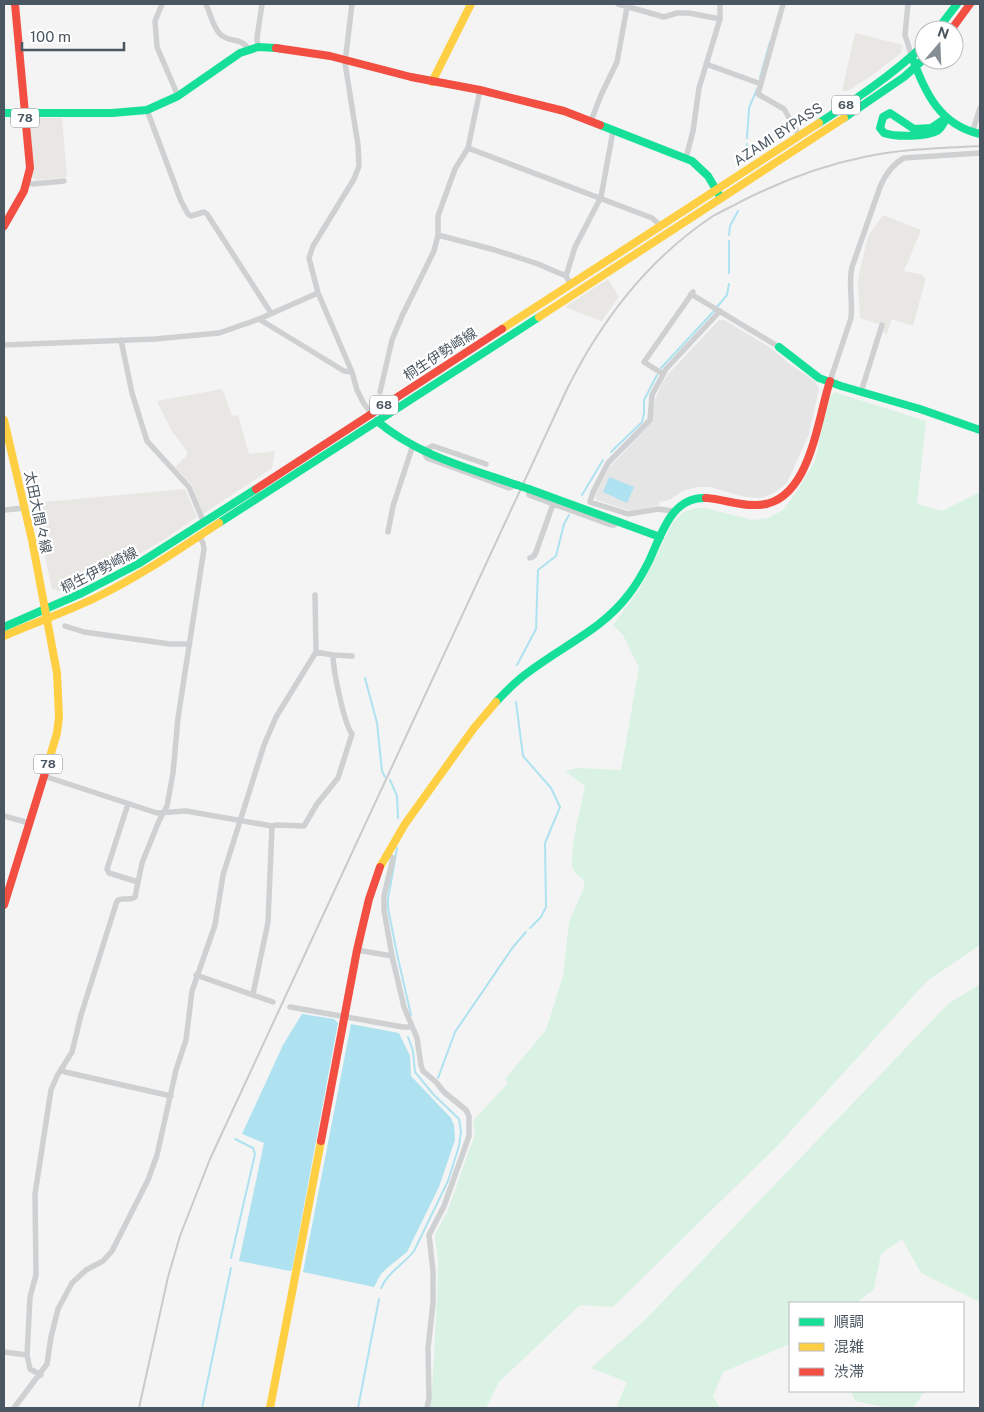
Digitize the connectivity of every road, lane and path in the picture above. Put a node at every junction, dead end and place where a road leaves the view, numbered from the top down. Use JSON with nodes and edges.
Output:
{"nodes":[{"id":1,"x":15,"y":4,"type":"edge"},
{"id":2,"x":162,"y":4,"type":"edge"},
{"id":3,"x":206,"y":4,"type":"edge"},
{"id":4,"x":262,"y":4,"type":"edge"},
{"id":5,"x":352,"y":4,"type":"edge"},
{"id":6,"x":471,"y":4,"type":"edge"},
{"id":7,"x":618,"y":4,"type":"edge"},
{"id":8,"x":720,"y":4,"type":"edge"},
{"id":9,"x":783,"y":4,"type":"edge"},
{"id":10,"x":908,"y":4,"type":"edge"},
{"id":11,"x":957,"y":4,"type":"edge"},
{"id":12,"x":970,"y":4,"type":"edge"},
{"id":13,"x":627,"y":7,"type":"junction"},
{"id":14,"x":720,"y":19,"type":"junction"},
{"id":15,"x":945,"y":20,"type":"edge"},
{"id":16,"x":958,"y":20,"type":"edge"},
{"id":17,"x":258,"y":47,"type":"junction"},
{"id":18,"x":248,"y":49,"type":"junction"},
{"id":19,"x":912,"y":57,"type":"junction"},
{"id":20,"x":345,"y":60,"type":"junction"},
{"id":21,"x":914,"y":62,"type":"edge"},
{"id":22,"x":706,"y":64,"type":"junction"},
{"id":23,"x":914,"y":69,"type":"edge"},
{"id":24,"x":917,"y":70,"type":"edge"},
{"id":25,"x":432,"y":82,"type":"junction"},
{"id":26,"x":761,"y":84,"type":"junction"},
{"id":27,"x":480,"y":90,"type":"junction"},
{"id":28,"x":178,"y":96,"type":"junction"},
{"id":29,"x":980,"y":108,"type":"edge"},
{"id":30,"x":147,"y":110,"type":"junction"},
{"id":31,"x":24,"y":112,"type":"junction"},
{"id":32,"x":4,"y":113,"type":"edge"},
{"id":33,"x":946,"y":118,"type":"junction"},
{"id":34,"x":591,"y":121,"type":"junction"},
{"id":35,"x":614,"y":131,"type":"junction"},
{"id":36,"x":976,"y":133,"type":"edge"},
{"id":37,"x":799,"y":135,"type":"junction"},
{"id":38,"x":468,"y":148,"type":"junction"},
{"id":39,"x":980,"y":153,"type":"edge"},
{"id":40,"x":686,"y":158,"type":"junction"},
{"id":41,"x":64,"y":180,"type":"dead end"},
{"id":42,"x":27,"y":182,"type":"junction"},
{"id":43,"x":716,"y":189,"type":"junction"},
{"id":44,"x":601,"y":197,"type":"junction"},
{"id":45,"x":721,"y":198,"type":"junction"},
{"id":46,"x":4,"y":226,"type":"edge"},
{"id":47,"x":660,"y":226,"type":"junction"},
{"id":48,"x":438,"y":235,"type":"junction"},
{"id":49,"x":566,"y":276,"type":"junction"},
{"id":50,"x":571,"y":285,"type":"junction"},
{"id":51,"x":318,"y":293,"type":"junction"},
{"id":52,"x":720,"y":311,"type":"junction"},
{"id":53,"x":271,"y":314,"type":"junction"},
{"id":54,"x":259,"y":319,"type":"junction"},
{"id":55,"x":882,"y":325,"type":"dead end"},
{"id":56,"x":121,"y":340,"type":"junction"},
{"id":57,"x":4,"y":345,"type":"edge"},
{"id":58,"x":779,"y":347,"type":"joint"},
{"id":59,"x":352,"y":372,"type":"junction"},
{"id":60,"x":663,"y":374,"type":"junction"},
{"id":61,"x":830,"y":381,"type":"junction"},
{"id":62,"x":380,"y":392,"type":"dead end"},
{"id":63,"x":861,"y":392,"type":"junction"},
{"id":64,"x":371,"y":413,"type":"junction"},
{"id":65,"x":4,"y":420,"type":"edge"},
{"id":66,"x":377,"y":421,"type":"junction"},
{"id":67,"x":980,"y":430,"type":"edge"},
{"id":68,"x":414,"y":445,"type":"junction"},
{"id":69,"x":423,"y":451,"type":"junction"},
{"id":70,"x":486,"y":464,"type":"dead end"},
{"id":71,"x":529,"y":490,"type":"junction"},
{"id":72,"x":552,"y":504,"type":"junction"},
{"id":73,"x":25,"y":508,"type":"junction"},
{"id":74,"x":4,"y":510,"type":"edge"},
{"id":75,"x":673,"y":511,"type":"junction"},
{"id":76,"x":619,"y":522,"type":"junction"},
{"id":77,"x":204,"y":523,"type":"junction"},
{"id":78,"x":388,"y":532,"type":"dead end"},
{"id":79,"x":199,"y":536,"type":"junction"},
{"id":80,"x":660,"y":537,"type":"junction"},
{"id":81,"x":530,"y":558,"type":"dead end"},
{"id":82,"x":315,"y":595,"type":"dead end"},
{"id":83,"x":46,"y":614,"type":"junction"},
{"id":84,"x":64,"y":626,"type":"dead end"},
{"id":85,"x":4,"y":627,"type":"edge"},
{"id":86,"x":4,"y":636,"type":"edge"},
{"id":87,"x":189,"y":644,"type":"junction"},
{"id":88,"x":316,"y":652,"type":"junction"},
{"id":89,"x":333,"y":656,"type":"junction"},
{"id":90,"x":352,"y":656,"type":"dead end"},
{"id":91,"x":44,"y":776,"type":"junction"},
{"id":92,"x":128,"y":804,"type":"junction"},
{"id":93,"x":163,"y":813,"type":"junction"},
{"id":94,"x":4,"y":816,"type":"edge"},
{"id":95,"x":240,"y":822,"type":"junction"},
{"id":96,"x":29,"y":823,"type":"junction"},
{"id":97,"x":272,"y":826,"type":"junction"},
{"id":98,"x":386,"y":854,"type":"junction"},
{"id":99,"x":138,"y":882,"type":"junction"},
{"id":100,"x":4,"y":905,"type":"edge"},
{"id":101,"x":357,"y":950,"type":"junction"},
{"id":102,"x":392,"y":956,"type":"junction"},
{"id":103,"x":196,"y":975,"type":"junction"},
{"id":104,"x":252,"y":994,"type":"junction"},
{"id":105,"x":273,"y":1002,"type":"dead end"},
{"id":106,"x":290,"y":1007,"type":"dead end"},
{"id":107,"x":344,"y":1017,"type":"junction"},
{"id":108,"x":412,"y":1027,"type":"junction"},
{"id":109,"x":61,"y":1070,"type":"junction"},
{"id":110,"x":171,"y":1096,"type":"junction"},
{"id":111,"x":4,"y":1352,"type":"edge"},
{"id":112,"x":27,"y":1354,"type":"junction"},
{"id":113,"x":41,"y":1375,"type":"junction"},
{"id":114,"x":14,"y":1408,"type":"edge"},
{"id":115,"x":270,"y":1408,"type":"edge"},
{"id":116,"x":427,"y":1408,"type":"edge"}],
"edges":[{"from":1,"to":31,"type":"main road","number":"78"},
{"from":2,"to":28,"type":"street"},
{"from":3,"to":18,"type":"street"},
{"from":4,"to":17,"type":"street"},
{"from":5,"to":20,"type":"street"},
{"from":6,"to":25,"type":"main road"},
{"from":7,"to":13,"type":"street"},
{"from":8,"to":14,"type":"street"},
{"from":9,"to":26,"type":"street"},
{"from":10,"to":19,"type":"street"},
{"from":11,"to":15,"type":"main road"},
{"from":12,"to":16,"type":"main road"},
{"from":13,"to":14,"type":"street"},
{"from":13,"to":34,"type":"street"},
{"from":14,"to":22,"type":"street"},
{"from":17,"to":18,"type":"main road"},
{"from":17,"to":20,"type":"main road"},
{"from":18,"to":28,"type":"main road"},
{"from":19,"to":21,"type":"main road"},
{"from":19,"to":37,"type":"main road","name":"AZAMI BYPASS","number":"68"},
{"from":20,"to":25,"type":"main road"},
{"from":20,"to":51,"type":"street"},
{"from":22,"to":26,"type":"street"},
{"from":22,"to":40,"type":"street"},
{"from":23,"to":45,"type":"main road","name":"AZAMI BYPASS","number":"68"},
{"from":24,"to":33,"type":"main road"},
{"from":25,"to":27,"type":"main road"},
{"from":26,"to":37,"type":"street"},
{"from":27,"to":34,"type":"main road"},
{"from":27,"to":38,"type":"street"},
{"from":28,"to":30,"type":"main road"},
{"from":29,"to":36,"type":"street"},
{"from":30,"to":31,"type":"main road"},
{"from":30,"to":53,"type":"street"},
{"from":31,"to":32,"type":"main road"},
{"from":31,"to":42,"type":"main road","number":"78"},
{"from":33,"to":33,"type":"main road"},
{"from":33,"to":36,"type":"main road"},
{"from":34,"to":35,"type":"main road"},
{"from":35,"to":40,"type":"main road"},
{"from":35,"to":44,"type":"street"},
{"from":37,"to":43,"type":"main road","name":"AZAMI BYPASS","number":"68"},
{"from":38,"to":44,"type":"street"},
{"from":38,"to":48,"type":"street"},
{"from":39,"to":61,"type":"street"},
{"from":40,"to":43,"type":"main road"},
{"from":41,"to":42,"type":"street"},
{"from":42,"to":46,"type":"main road","number":"78"},
{"from":43,"to":45,"type":"main road"},
{"from":43,"to":47,"type":"main road","name":"桐生伊勢崎線","number":"68"},
{"from":44,"to":47,"type":"street"},
{"from":44,"to":49,"type":"street"},
{"from":45,"to":66,"type":"main road","name":"桐生伊勢崎線","number":"68"},
{"from":47,"to":50,"type":"main road","name":"桐生伊勢崎線","number":"68"},
{"from":48,"to":49,"type":"street"},
{"from":48,"to":62,"type":"street"},
{"from":49,"to":50,"type":"street"},
{"from":50,"to":64,"type":"main road","name":"桐生伊勢崎線","number":"68"},
{"from":51,"to":53,"type":"street"},
{"from":51,"to":59,"type":"street"},
{"from":52,"to":58,"type":"street"},
{"from":52,"to":60,"type":"street"},
{"from":52,"to":60,"type":"street"},
{"from":53,"to":54,"type":"street"},
{"from":54,"to":56,"type":"street"},
{"from":54,"to":59,"type":"street"},
{"from":55,"to":63,"type":"street"},
{"from":56,"to":57,"type":"street"},
{"from":56,"to":77,"type":"street"},
{"from":58,"to":61,"type":"main road"},
{"from":59,"to":64,"type":"street"},
{"from":60,"to":75,"type":"street"},
{"from":61,"to":63,"type":"main road"},
{"from":61,"to":75,"type":"main road"},
{"from":63,"to":67,"type":"main road"},
{"from":64,"to":66,"type":"street"},
{"from":64,"to":77,"type":"main road","name":"桐生伊勢崎線","number":"68"},
{"from":65,"to":73,"type":"main road","name":"太田大間々線","number":"78"},
{"from":66,"to":68,"type":"main road"},
{"from":66,"to":79,"type":"main road","name":"桐生伊勢崎線","number":"68"},
{"from":68,"to":69,"type":"main road"},
{"from":68,"to":78,"type":"street"},
{"from":69,"to":70,"type":"street"},
{"from":69,"to":71,"type":"main road","bridge":true},
{"from":71,"to":72,"type":"street"},
{"from":71,"to":76,"type":"main road"},
{"from":72,"to":76,"type":"street"},
{"from":72,"to":81,"type":"street"},
{"from":73,"to":74,"type":"street"},
{"from":73,"to":83,"type":"main road","name":"太田大間々線","number":"78"},
{"from":75,"to":80,"type":"main road"},
{"from":76,"to":80,"type":"main road"},
{"from":77,"to":83,"type":"main road","name":"桐生伊勢崎線","number":"68"},
{"from":79,"to":83,"type":"main road","name":"桐生伊勢崎線","number":"68"},
{"from":79,"to":87,"type":"street"},
{"from":80,"to":98,"type":"main road"},
{"from":82,"to":88,"type":"street"},
{"from":83,"to":85,"type":"main road","name":"桐生伊勢崎線","number":"68"},
{"from":83,"to":86,"type":"main road","name":"桐生伊勢崎線","number":"68"},
{"from":83,"to":91,"type":"main road","name":"太田大間々線","number":"78"},
{"from":84,"to":87,"type":"street"},
{"from":87,"to":93,"type":"street"},
{"from":88,"to":89,"type":"street"},
{"from":88,"to":95,"type":"street"},
{"from":89,"to":90,"type":"street"},
{"from":89,"to":97,"type":"street"},
{"from":91,"to":92,"type":"street"},
{"from":91,"to":96,"type":"main road","name":"太田大間々線","number":"78"},
{"from":92,"to":93,"type":"street"},
{"from":92,"to":99,"type":"street"},
{"from":93,"to":95,"type":"street"},
{"from":93,"to":99,"type":"street"},
{"from":94,"to":96,"type":"street"},
{"from":95,"to":97,"type":"street"},
{"from":95,"to":103,"type":"street"},
{"from":96,"to":100,"type":"main road","name":"太田大間々線","number":"78"},
{"from":97,"to":104,"type":"street"},
{"from":98,"to":101,"type":"main road"},
{"from":98,"to":102,"type":"street"},
{"from":99,"to":109,"type":"street"},
{"from":101,"to":102,"type":"street"},
{"from":101,"to":107,"type":"main road"},
{"from":102,"to":108,"type":"street"},
{"from":103,"to":104,"type":"street"},
{"from":103,"to":110,"type":"street"},
{"from":104,"to":105,"type":"street"},
{"from":106,"to":107,"type":"street"},
{"from":107,"to":108,"type":"street"},
{"from":107,"to":115,"type":"main road"},
{"from":108,"to":116,"type":"street"},
{"from":109,"to":110,"type":"street"},
{"from":109,"to":112,"type":"street"},
{"from":110,"to":113,"type":"street"},
{"from":111,"to":112,"type":"street"},
{"from":112,"to":113,"type":"street"},
{"from":113,"to":114,"type":"street"}]}
